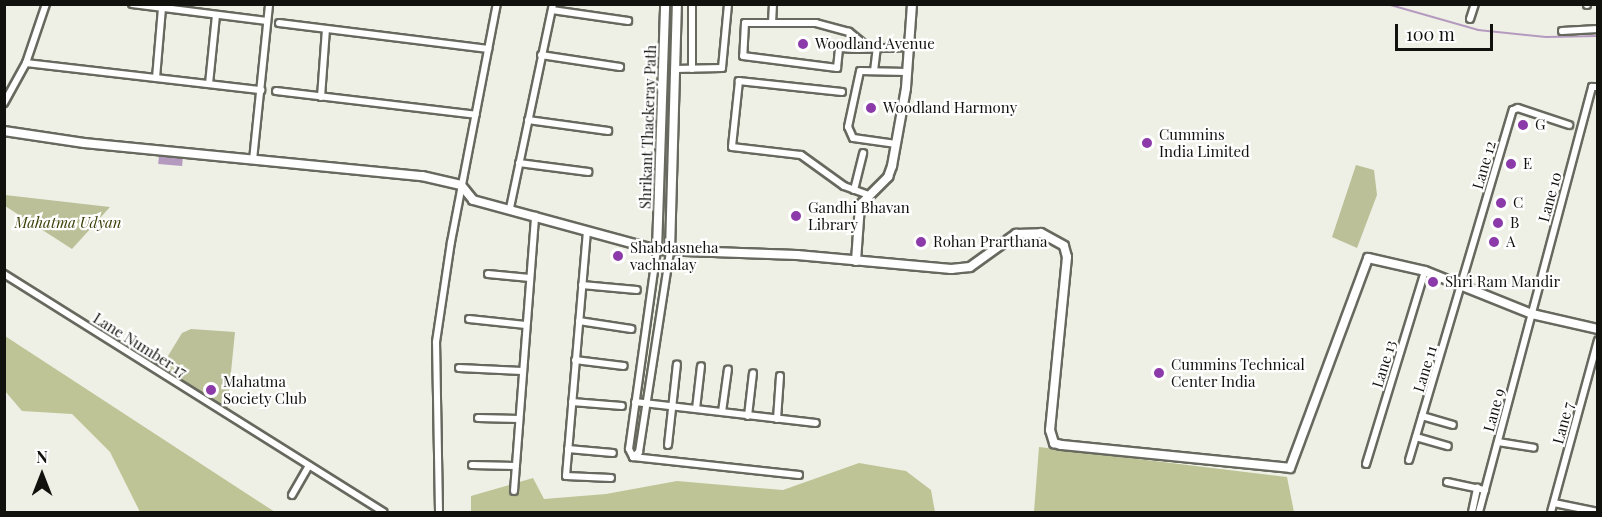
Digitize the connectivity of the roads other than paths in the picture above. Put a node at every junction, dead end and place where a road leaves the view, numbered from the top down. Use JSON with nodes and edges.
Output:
{"nodes":[{"id":1,"x":46,"y":4,"type":"edge"},
{"id":2,"x":132,"y":4,"type":"edge"},
{"id":3,"x":269,"y":4,"type":"edge"},
{"id":4,"x":497,"y":4,"type":"edge"},
{"id":5,"x":665,"y":4,"type":"edge"},
{"id":6,"x":676,"y":4,"type":"edge"},
{"id":7,"x":692,"y":4,"type":"edge"},
{"id":8,"x":728,"y":4,"type":"edge"},
{"id":9,"x":773,"y":4,"type":"edge"},
{"id":10,"x":912,"y":4,"type":"edge"},
{"id":11,"x":1475,"y":4,"type":"edge"},
{"id":12,"x":552,"y":7,"type":"edge"},
{"id":13,"x":162,"y":8,"type":"junction"},
{"id":14,"x":216,"y":15,"type":"junction"},
{"id":15,"x":1470,"y":19,"type":"dead end"},
{"id":16,"x":267,"y":21,"type":"junction"},
{"id":17,"x":628,"y":21,"type":"dead end"},
{"id":18,"x":279,"y":23,"type":"dead end"},
{"id":19,"x":772,"y":23,"type":"junction"},
{"id":20,"x":326,"y":29,"type":"junction"},
{"id":21,"x":1598,"y":29,"type":"edge"},
{"id":22,"x":1562,"y":31,"type":"dead end"},
{"id":23,"x":908,"y":47,"type":"junction"},
{"id":24,"x":873,"y":48,"type":"junction"},
{"id":25,"x":488,"y":49,"type":"junction"},
{"id":26,"x":541,"y":55,"type":"junction"},
{"id":27,"x":26,"y":63,"type":"junction"},
{"id":28,"x":620,"y":67,"type":"dead end"},
{"id":29,"x":675,"y":69,"type":"junction"},
{"id":30,"x":692,"y":69,"type":"junction"},
{"id":31,"x":874,"y":71,"type":"junction"},
{"id":32,"x":906,"y":72,"type":"junction"},
{"id":33,"x":156,"y":78,"type":"junction"},
{"id":34,"x":208,"y":84,"type":"junction"},
{"id":35,"x":1594,"y":87,"type":"edge"},
{"id":36,"x":261,"y":90,"type":"junction"},
{"id":37,"x":276,"y":92,"type":"dead end"},
{"id":38,"x":842,"y":92,"type":"dead end"},
{"id":39,"x":321,"y":97,"type":"junction"},
{"id":40,"x":4,"y":103,"type":"edge"},
{"id":41,"x":476,"y":115,"type":"junction"},
{"id":42,"x":528,"y":120,"type":"junction"},
{"id":43,"x":1569,"y":125,"type":"dead end"},
{"id":44,"x":4,"y":131,"type":"edge"},
{"id":45,"x":608,"y":131,"type":"dead end"},
{"id":46,"x":896,"y":144,"type":"junction"},
{"id":47,"x":862,"y":153,"type":"dead end"},
{"id":48,"x":254,"y":160,"type":"junction"},
{"id":49,"x":519,"y":162,"type":"junction"},
{"id":50,"x":588,"y":172,"type":"dead end"},
{"id":51,"x":461,"y":185,"type":"junction"},
{"id":52,"x":854,"y":190,"type":"junction"},
{"id":53,"x":868,"y":195,"type":"junction"},
{"id":54,"x":510,"y":208,"type":"junction"},
{"id":55,"x":535,"y":216,"type":"junction"},
{"id":56,"x":586,"y":231,"type":"junction"},
{"id":57,"x":657,"y":250,"type":"junction"},
{"id":58,"x":670,"y":251,"type":"junction"},
{"id":59,"x":856,"y":261,"type":"junction"},
{"id":60,"x":1425,"y":271,"type":"junction"},
{"id":61,"x":4,"y":274,"type":"edge"},
{"id":62,"x":488,"y":274,"type":"dead end"},
{"id":63,"x":530,"y":278,"type":"junction"},
{"id":64,"x":582,"y":285,"type":"junction"},
{"id":65,"x":1464,"y":285,"type":"junction"},
{"id":66,"x":637,"y":290,"type":"dead end"},
{"id":67,"x":649,"y":305,"type":"junction"},
{"id":68,"x":661,"y":306,"type":"junction"},
{"id":69,"x":1532,"y":314,"type":"junction"},
{"id":70,"x":469,"y":319,"type":"dead end"},
{"id":71,"x":579,"y":321,"type":"junction"},
{"id":72,"x":526,"y":325,"type":"junction"},
{"id":73,"x":631,"y":328,"type":"dead end"},
{"id":74,"x":1598,"y":329,"type":"edge"},
{"id":75,"x":1598,"y":340,"type":"edge"},
{"id":76,"x":575,"y":360,"type":"junction"},
{"id":77,"x":677,"y":364,"type":"dead end"},
{"id":78,"x":624,"y":366,"type":"dead end"},
{"id":79,"x":701,"y":366,"type":"dead end"},
{"id":80,"x":459,"y":368,"type":"dead end"},
{"id":81,"x":728,"y":369,"type":"dead end"},
{"id":82,"x":522,"y":371,"type":"junction"},
{"id":83,"x":753,"y":373,"type":"dead end"},
{"id":84,"x":780,"y":376,"type":"dead end"},
{"id":85,"x":572,"y":402,"type":"junction"},
{"id":86,"x":635,"y":402,"type":"junction"},
{"id":87,"x":645,"y":403,"type":"junction"},
{"id":88,"x":622,"y":406,"type":"dead end"},
{"id":89,"x":672,"y":407,"type":"junction"},
{"id":90,"x":696,"y":410,"type":"junction"},
{"id":91,"x":722,"y":412,"type":"junction"},
{"id":92,"x":748,"y":416,"type":"junction"},
{"id":93,"x":1422,"y":416,"type":"junction"},
{"id":94,"x":477,"y":418,"type":"dead end"},
{"id":95,"x":519,"y":418,"type":"junction"},
{"id":96,"x":777,"y":419,"type":"junction"},
{"id":97,"x":816,"y":423,"type":"dead end"},
{"id":98,"x":1453,"y":425,"type":"dead end"},
{"id":99,"x":1416,"y":437,"type":"junction"},
{"id":100,"x":1498,"y":442,"type":"junction"},
{"id":101,"x":668,"y":445,"type":"dead end"},
{"id":102,"x":1448,"y":446,"type":"dead end"},
{"id":103,"x":1534,"y":448,"type":"dead end"},
{"id":104,"x":568,"y":449,"type":"junction"},
{"id":105,"x":613,"y":453,"type":"dead end"},
{"id":106,"x":633,"y":457,"type":"junction"},
{"id":107,"x":1409,"y":460,"type":"dead end"},
{"id":108,"x":1366,"y":464,"type":"dead end"},
{"id":109,"x":472,"y":465,"type":"dead end"},
{"id":110,"x":309,"y":466,"type":"junction"},
{"id":111,"x":515,"y":466,"type":"junction"},
{"id":112,"x":799,"y":475,"type":"dead end"},
{"id":113,"x":611,"y":478,"type":"dead end"},
{"id":114,"x":1447,"y":482,"type":"dead end"},
{"id":115,"x":1478,"y":488,"type":"junction"},
{"id":116,"x":514,"y":490,"type":"dead end"},
{"id":117,"x":1485,"y":490,"type":"junction"},
{"id":118,"x":292,"y":495,"type":"dead end"},
{"id":119,"x":1554,"y":503,"type":"junction"},
{"id":120,"x":1598,"y":512,"type":"edge"},
{"id":121,"x":384,"y":513,"type":"edge"},
{"id":122,"x":439,"y":513,"type":"edge"},
{"id":123,"x":1472,"y":513,"type":"edge"},
{"id":124,"x":1479,"y":513,"type":"edge"},
{"id":125,"x":1551,"y":513,"type":"edge"}],
"edges":[{"from":1,"to":27,"type":"street"},
{"from":2,"to":13,"type":"street"},
{"from":3,"to":16,"type":"street"},
{"from":4,"to":25,"type":"street"},
{"from":5,"to":57,"type":"street","name":"Shrikant Thackeray Path"},
{"from":6,"to":29,"type":"street","name":"Shrikant Thackeray Path"},
{"from":7,"to":30,"type":"street"},
{"from":8,"to":30,"type":"street"},
{"from":9,"to":19,"type":"street"},
{"from":10,"to":23,"type":"street"},
{"from":11,"to":15,"type":"street"},
{"from":12,"to":17,"type":"street"},
{"from":12,"to":26,"type":"street"},
{"from":13,"to":14,"type":"street"},
{"from":13,"to":33,"type":"street"},
{"from":14,"to":16,"type":"street"},
{"from":14,"to":34,"type":"street"},
{"from":16,"to":36,"type":"street"},
{"from":18,"to":20,"type":"street"},
{"from":19,"to":24,"type":"street"},
{"from":19,"to":24,"type":"street"},
{"from":20,"to":25,"type":"street"},
{"from":20,"to":39,"type":"street"},
{"from":21,"to":22,"type":"street"},
{"from":23,"to":24,"type":"street"},
{"from":23,"to":32,"type":"street"},
{"from":24,"to":31,"type":"street"},
{"from":25,"to":41,"type":"street"},
{"from":26,"to":28,"type":"street"},
{"from":26,"to":42,"type":"street"},
{"from":27,"to":33,"type":"street"},
{"from":27,"to":40,"type":"street"},
{"from":29,"to":30,"type":"street"},
{"from":29,"to":58,"type":"street","name":"Shrikant Thackeray Path"},
{"from":31,"to":32,"type":"street"},
{"from":31,"to":46,"type":"street"},
{"from":32,"to":46,"type":"street"},
{"from":33,"to":34,"type":"street"},
{"from":34,"to":36,"type":"street"},
{"from":35,"to":69,"type":"street","name":"Lane 10"},
{"from":36,"to":48,"type":"street"},
{"from":37,"to":39,"type":"street"},
{"from":38,"to":52,"type":"street"},
{"from":39,"to":41,"type":"street"},
{"from":41,"to":51,"type":"street"},
{"from":42,"to":45,"type":"street"},
{"from":42,"to":49,"type":"street"},
{"from":43,"to":65,"type":"street","name":"Lane 12"},
{"from":44,"to":48,"type":"street"},
{"from":46,"to":53,"type":"street"},
{"from":47,"to":52,"type":"street"},
{"from":48,"to":51,"type":"street"},
{"from":49,"to":50,"type":"street"},
{"from":49,"to":54,"type":"street"},
{"from":51,"to":54,"type":"street"},
{"from":51,"to":122,"type":"street"},
{"from":52,"to":53,"type":"street"},
{"from":53,"to":59,"type":"street"},
{"from":54,"to":55,"type":"street"},
{"from":55,"to":56,"type":"street"},
{"from":55,"to":63,"type":"street"},
{"from":56,"to":57,"type":"street"},
{"from":56,"to":64,"type":"street"},
{"from":57,"to":58,"type":"street"},
{"from":57,"to":67,"type":"street"},
{"from":58,"to":59,"type":"street"},
{"from":58,"to":68,"type":"street"},
{"from":59,"to":60,"type":"street"},
{"from":60,"to":65,"type":"street"},
{"from":60,"to":108,"type":"street","name":"Lane 13"},
{"from":61,"to":110,"type":"street","name":"Lane Number 17"},
{"from":62,"to":63,"type":"street"},
{"from":63,"to":72,"type":"street"},
{"from":64,"to":66,"type":"street"},
{"from":64,"to":71,"type":"street"},
{"from":65,"to":69,"type":"street"},
{"from":65,"to":93,"type":"street","name":"Lane 11"},
{"from":67,"to":68,"type":"street"},
{"from":67,"to":86,"type":"street"},
{"from":68,"to":87,"type":"street"},
{"from":69,"to":74,"type":"street"},
{"from":69,"to":100,"type":"street","name":"Lane 9"},
{"from":70,"to":72,"type":"street"},
{"from":71,"to":73,"type":"street"},
{"from":71,"to":76,"type":"street"},
{"from":72,"to":82,"type":"street"},
{"from":75,"to":119,"type":"street","name":"Lane 7"},
{"from":76,"to":78,"type":"street"},
{"from":76,"to":85,"type":"street"},
{"from":77,"to":89,"type":"street"},
{"from":79,"to":90,"type":"street"},
{"from":80,"to":82,"type":"street"},
{"from":81,"to":91,"type":"street"},
{"from":82,"to":95,"type":"street"},
{"from":83,"to":92,"type":"street"},
{"from":84,"to":96,"type":"street"},
{"from":85,"to":88,"type":"street"},
{"from":85,"to":104,"type":"street"},
{"from":86,"to":87,"type":"street"},
{"from":86,"to":106,"type":"street"},
{"from":87,"to":89,"type":"street"},
{"from":87,"to":106,"type":"street"},
{"from":89,"to":90,"type":"street"},
{"from":89,"to":101,"type":"street"},
{"from":90,"to":91,"type":"street"},
{"from":91,"to":92,"type":"street"},
{"from":92,"to":96,"type":"street"},
{"from":93,"to":98,"type":"street"},
{"from":93,"to":99,"type":"street","name":"Lane 11"},
{"from":94,"to":95,"type":"street"},
{"from":95,"to":111,"type":"street"},
{"from":96,"to":97,"type":"street"},
{"from":99,"to":102,"type":"street"},
{"from":99,"to":107,"type":"street","name":"Lane 11"},
{"from":100,"to":103,"type":"street"},
{"from":100,"to":117,"type":"street","name":"Lane 9"},
{"from":104,"to":105,"type":"street"},
{"from":104,"to":113,"type":"street"},
{"from":106,"to":112,"type":"street"},
{"from":109,"to":111,"type":"street"},
{"from":110,"to":118,"type":"street"},
{"from":110,"to":121,"type":"street","name":"Lane Number 17"},
{"from":111,"to":116,"type":"street"},
{"from":114,"to":115,"type":"street"},
{"from":115,"to":117,"type":"street"},
{"from":115,"to":123,"type":"street"},
{"from":117,"to":124,"type":"street","name":"Lane 9"},
{"from":119,"to":120,"type":"street"},
{"from":119,"to":125,"type":"street","name":"Lane 7"}]}
